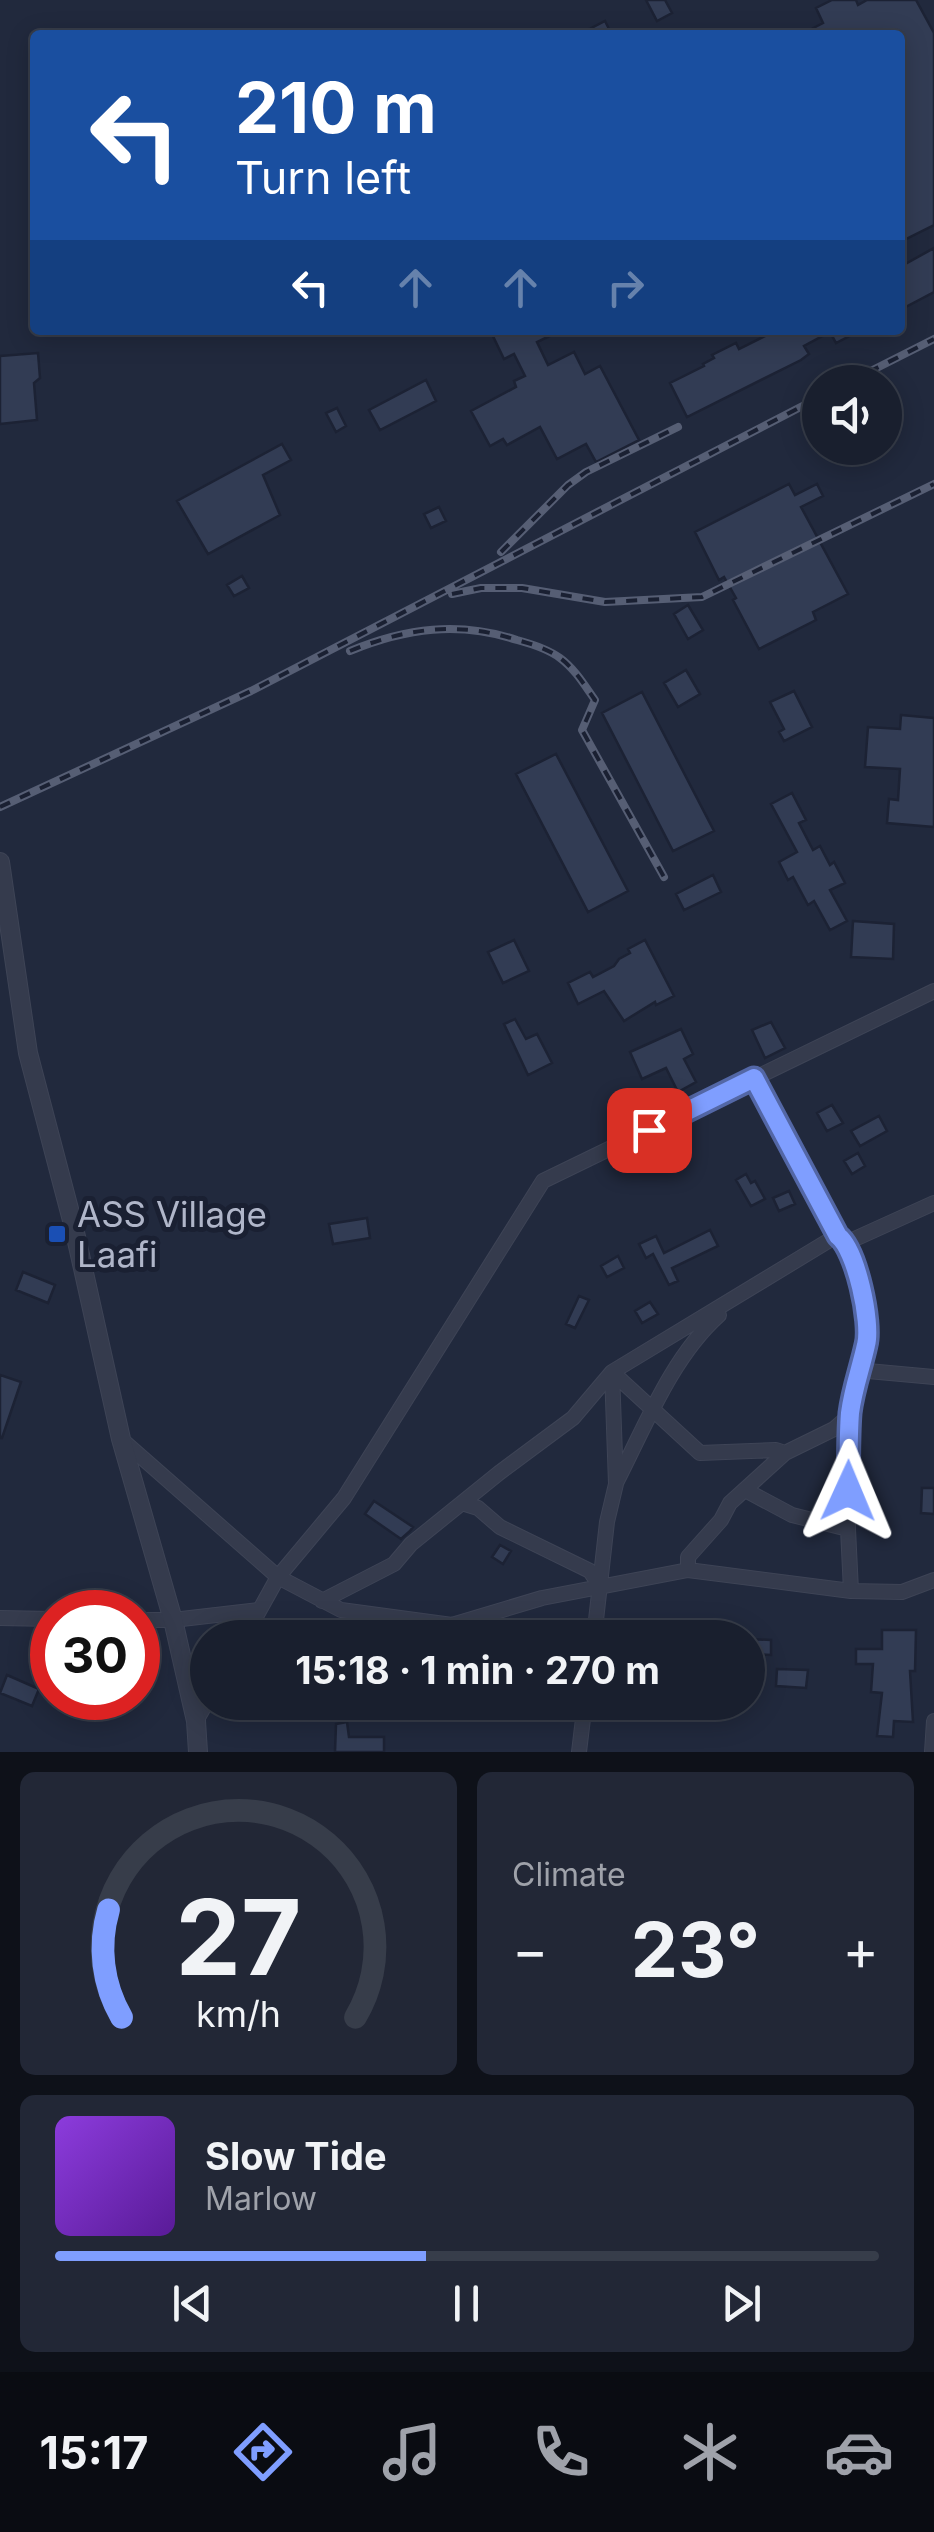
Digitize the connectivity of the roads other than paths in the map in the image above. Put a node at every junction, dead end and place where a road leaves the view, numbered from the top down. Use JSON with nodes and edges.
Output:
{"nodes":[{"id":1,"x":0,"y":862,"type":"edge"},
{"id":2,"x":934,"y":991,"type":"edge"},
{"id":3,"x":754,"y":1078,"type":"junction"},
{"id":4,"x":934,"y":1203,"type":"edge"},
{"id":5,"x":843,"y":1239,"type":"junction"},
{"id":6,"x":750,"y":1289,"type":"junction"},
{"id":7,"x":858,"y":1370,"type":"junction"},
{"id":8,"x":612,"y":1372,"type":"junction"},
{"id":9,"x":934,"y":1377,"type":"edge"},
{"id":10,"x":654,"y":1408,"type":"junction"},
{"id":11,"x":850,"y":1415,"type":"junction"},
{"id":12,"x":121,"y":1439,"type":"junction"},
{"id":13,"x":786,"y":1452,"type":"junction"},
{"id":14,"x":616,"y":1484,"type":"junction"},
{"id":15,"x":747,"y":1491,"type":"junction"},
{"id":16,"x":462,"y":1503,"type":"junction"},
{"id":17,"x":848,"y":1529,"type":"junction"},
{"id":18,"x":688,"y":1570,"type":"junction"},
{"id":19,"x":278,"y":1578,"type":"junction"},
{"id":20,"x":934,"y":1580,"type":"edge"},
{"id":21,"x":601,"y":1587,"type":"junction"},
{"id":22,"x":851,"y":1591,"type":"junction"},
{"id":23,"x":322,"y":1601,"type":"junction"},
{"id":24,"x":260,"y":1610,"type":"junction"},
{"id":25,"x":0,"y":1618,"type":"edge"},
{"id":26,"x":30,"y":1619,"type":"edge"},
{"id":27,"x":160,"y":1620,"type":"edge"},
{"id":28,"x":172,"y":1620,"type":"junction"},
{"id":29,"x":254,"y":1620,"type":"edge"},
{"id":30,"x":415,"y":1620,"type":"edge"},
{"id":31,"x":469,"y":1620,"type":"edge"},
{"id":32,"x":596,"y":1620,"type":"edge"},
{"id":33,"x":583,"y":1720,"type":"edge"},
{"id":34,"x":196,"y":1721,"type":"joint"},
{"id":35,"x":934,"y":1722,"type":"edge"},
{"id":36,"x":198,"y":1752,"type":"edge"},
{"id":37,"x":579,"y":1752,"type":"edge"},
{"id":38,"x":932,"y":1752,"type":"edge"}],
"edges":[{"from":1,"to":12,"type":"street"},
{"from":2,"to":3,"type":"street"},
{"from":3,"to":5,"type":"street"},
{"from":3,"to":19,"type":"street"},
{"from":4,"to":5,"type":"street"},
{"from":5,"to":6,"type":"street"},
{"from":5,"to":7,"type":"street"},
{"from":6,"to":8,"type":"street"},
{"from":6,"to":10,"type":"street"},
{"from":7,"to":9,"type":"street"},
{"from":7,"to":11,"type":"street"},
{"from":8,"to":10,"type":"street"},
{"from":8,"to":14,"type":"street"},
{"from":8,"to":16,"type":"street"},
{"from":10,"to":13,"type":"street"},
{"from":10,"to":14,"type":"street"},
{"from":11,"to":13,"type":"street"},
{"from":11,"to":17,"type":"street"},
{"from":12,"to":19,"type":"street"},
{"from":12,"to":28,"type":"street"},
{"from":13,"to":15,"type":"street"},
{"from":14,"to":21,"type":"street"},
{"from":15,"to":17,"type":"street"},
{"from":15,"to":18,"type":"street"},
{"from":16,"to":21,"type":"street"},
{"from":16,"to":23,"type":"street"},
{"from":17,"to":22,"type":"street"},
{"from":18,"to":21,"type":"street"},
{"from":18,"to":22,"type":"street"},
{"from":19,"to":23,"type":"street"},
{"from":19,"to":24,"type":"street"},
{"from":20,"to":22,"type":"street"},
{"from":21,"to":31,"type":"street"},
{"from":21,"to":32,"type":"street"},
{"from":23,"to":30,"type":"street"},
{"from":24,"to":28,"type":"street"},
{"from":24,"to":29,"type":"street"},
{"from":25,"to":26,"type":"street"},
{"from":27,"to":28,"type":"street"},
{"from":28,"to":34,"type":"street"},
{"from":33,"to":37,"type":"street"},
{"from":34,"to":36,"type":"street"},
{"from":35,"to":38,"type":"street"}]}
